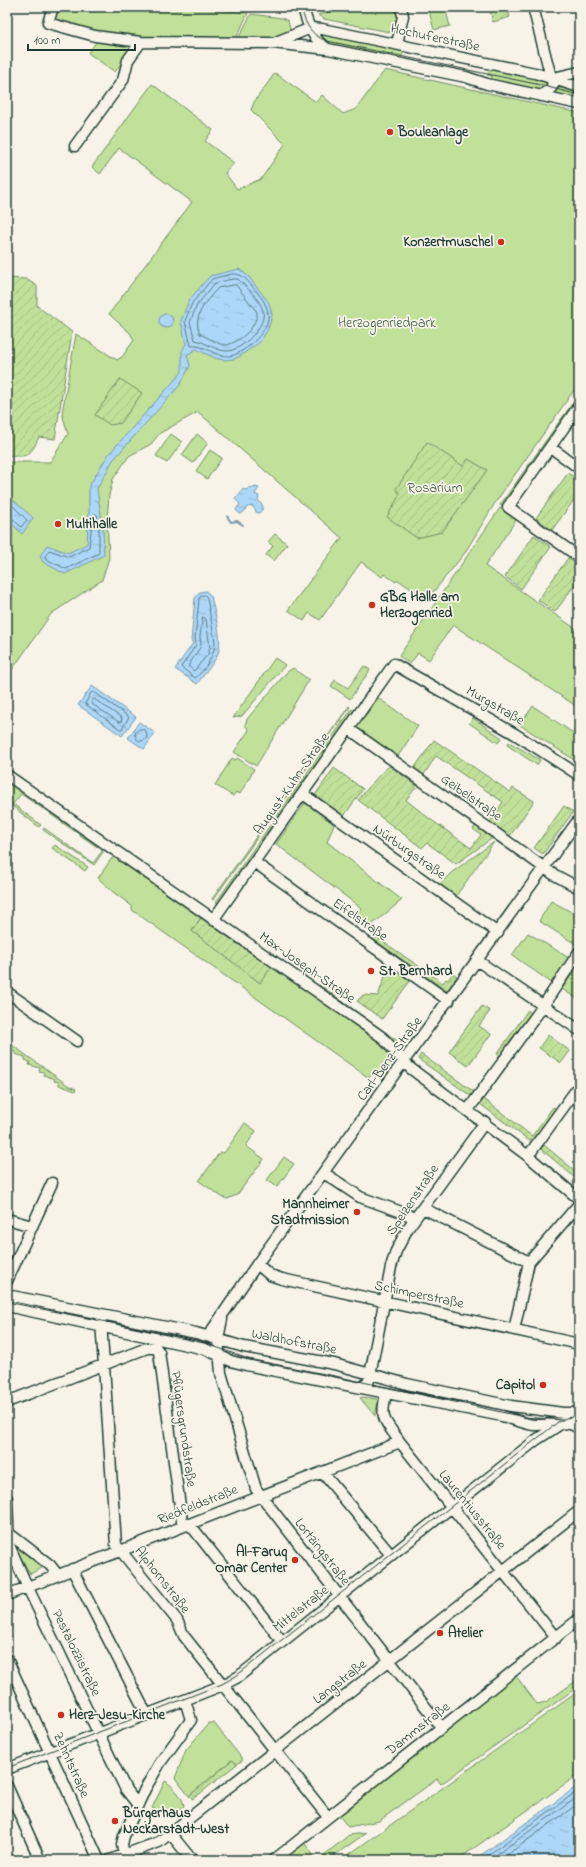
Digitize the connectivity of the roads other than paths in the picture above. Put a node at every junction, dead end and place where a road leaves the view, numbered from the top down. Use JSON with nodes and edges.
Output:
{"nodes":[{"id":1,"x":53,"y":7,"type":"edge"},
{"id":2,"x":303,"y":7,"type":"edge"},
{"id":3,"x":401,"y":7,"type":"edge"},
{"id":4,"x":533,"y":7,"type":"edge"},
{"id":5,"x":311,"y":28,"type":"junction"},
{"id":6,"x":141,"y":42,"type":"junction"},
{"id":7,"x":272,"y":44,"type":"junction"},
{"id":8,"x":396,"y":44,"type":"junction"},
{"id":9,"x":300,"y":45,"type":"junction"},
{"id":10,"x":328,"y":49,"type":"junction"},
{"id":11,"x":579,"y":72,"type":"edge"},
{"id":12,"x":552,"y":78,"type":"junction"},
{"id":13,"x":579,"y":87,"type":"edge"},
{"id":14,"x":541,"y":96,"type":"junction"},
{"id":15,"x":579,"y":104,"type":"edge"},
{"id":16,"x":75,"y":146,"type":"dead end"},
{"id":17,"x":579,"y":406,"type":"edge"},
{"id":18,"x":550,"y":447,"type":"junction"},
{"id":19,"x":579,"y":468,"type":"edge"},
{"id":20,"x":579,"y":558,"type":"edge"},
{"id":21,"x":394,"y":664,"type":"joint"},
{"id":22,"x":348,"y":729,"type":"junction"},
{"id":23,"x":7,"y":775,"type":"edge"},
{"id":24,"x":579,"y":775,"type":"edge"},
{"id":25,"x":303,"y":794,"type":"junction"},
{"id":26,"x":579,"y":819,"type":"edge"},
{"id":27,"x":254,"y":862,"type":"junction"},
{"id":28,"x":547,"y":870,"type":"junction"},
{"id":29,"x":579,"y":888,"type":"edge"},
{"id":30,"x":213,"y":920,"type":"junction"},
{"id":31,"x":498,"y":933,"type":"junction"},
{"id":32,"x":579,"y":952,"type":"edge"},
{"id":33,"x":478,"y":961,"type":"junction"},
{"id":34,"x":7,"y":992,"type":"edge"},
{"id":35,"x":449,"y":1001,"type":"junction"},
{"id":36,"x":543,"y":1006,"type":"junction"},
{"id":37,"x":579,"y":1030,"type":"edge"},
{"id":38,"x":77,"y":1041,"type":"dead end"},
{"id":39,"x":404,"y":1063,"type":"junction"},
{"id":40,"x":579,"y":1086,"type":"edge"},
{"id":41,"x":468,"y":1110,"type":"junction"},
{"id":42,"x":482,"y":1127,"type":"junction"},
{"id":43,"x":528,"y":1156,"type":"junction"},
{"id":44,"x":324,"y":1173,"type":"junction"},
{"id":45,"x":52,"y":1183,"type":"dead end"},
{"id":46,"x":578,"y":1204,"type":"edge"},
{"id":47,"x":423,"y":1208,"type":"junction"},
{"id":48,"x":7,"y":1219,"type":"edge"},
{"id":49,"x":414,"y":1219,"type":"junction"},
{"id":50,"x":32,"y":1226,"type":"junction"},
{"id":51,"x":529,"y":1262,"type":"junction"},
{"id":52,"x":257,"y":1264,"type":"junction"},
{"id":53,"x":8,"y":1278,"type":"edge"},
{"id":54,"x":12,"y":1296,"type":"edge"},
{"id":55,"x":384,"y":1302,"type":"junction"},
{"id":56,"x":7,"y":1306,"type":"edge"},
{"id":57,"x":95,"y":1313,"type":"junction"},
{"id":58,"x":223,"y":1315,"type":"junction"},
{"id":59,"x":102,"y":1328,"type":"junction"},
{"id":60,"x":514,"y":1330,"type":"junction"},
{"id":61,"x":208,"y":1336,"type":"junction"},
{"id":62,"x":218,"y":1339,"type":"junction"},
{"id":63,"x":233,"y":1343,"type":"junction"},
{"id":64,"x":579,"y":1344,"type":"edge"},
{"id":65,"x":205,"y":1348,"type":"junction"},
{"id":66,"x":218,"y":1354,"type":"junction"},
{"id":67,"x":231,"y":1361,"type":"junction"},
{"id":68,"x":103,"y":1365,"type":"junction"},
{"id":69,"x":221,"y":1373,"type":"junction"},
{"id":70,"x":371,"y":1374,"type":"junction"},
{"id":71,"x":360,"y":1388,"type":"junction"},
{"id":72,"x":386,"y":1393,"type":"junction"},
{"id":73,"x":7,"y":1402,"type":"edge"},
{"id":74,"x":578,"y":1413,"type":"edge"},
{"id":75,"x":558,"y":1424,"type":"junction"},
{"id":76,"x":579,"y":1429,"type":"edge"},
{"id":77,"x":400,"y":1442,"type":"junction"},
{"id":78,"x":322,"y":1472,"type":"junction"},
{"id":79,"x":260,"y":1495,"type":"junction"},
{"id":80,"x":7,"y":1498,"type":"edge"},
{"id":81,"x":452,"y":1506,"type":"junction"},
{"id":82,"x":579,"y":1511,"type":"edge"},
{"id":83,"x":187,"y":1525,"type":"junction"},
{"id":84,"x":7,"y":1532,"type":"edge"},
{"id":85,"x":121,"y":1551,"type":"junction"},
{"id":86,"x":391,"y":1555,"type":"junction"},
{"id":87,"x":72,"y":1569,"type":"junction"},
{"id":88,"x":503,"y":1571,"type":"junction"},
{"id":89,"x":57,"y":1574,"type":"junction"},
{"id":90,"x":27,"y":1586,"type":"junction"},
{"id":91,"x":7,"y":1595,"type":"edge"},
{"id":92,"x":339,"y":1596,"type":"junction"},
{"id":93,"x":579,"y":1619,"type":"edge"},
{"id":94,"x":556,"y":1638,"type":"junction"},
{"id":95,"x":282,"y":1641,"type":"junction"},
{"id":96,"x":7,"y":1659,"type":"edge"},
{"id":97,"x":389,"y":1661,"type":"junction"},
{"id":98,"x":223,"y":1685,"type":"junction"},
{"id":99,"x":185,"y":1700,"type":"junction"},
{"id":100,"x":147,"y":1715,"type":"junction"},
{"id":101,"x":442,"y":1728,"type":"junction"},
{"id":102,"x":100,"y":1733,"type":"junction"},
{"id":103,"x":275,"y":1750,"type":"junction"},
{"id":104,"x":50,"y":1753,"type":"junction"},
{"id":105,"x":7,"y":1769,"type":"edge"},
{"id":106,"x":7,"y":1786,"type":"edge"},
{"id":107,"x":138,"y":1805,"type":"junction"},
{"id":108,"x":328,"y":1817,"type":"junction"},
{"id":109,"x":170,"y":1833,"type":"junction"},
{"id":110,"x":124,"y":1855,"type":"junction"},
{"id":111,"x":40,"y":1860,"type":"edge"},
{"id":112,"x":99,"y":1860,"type":"edge"},
{"id":113,"x":110,"y":1860,"type":"edge"},
{"id":114,"x":192,"y":1860,"type":"edge"},
{"id":115,"x":274,"y":1860,"type":"edge"}],
"edges":[{"from":1,"to":6,"type":"street"},
{"from":2,"to":5,"type":"street"},
{"from":3,"to":8,"type":"street"},
{"from":4,"to":12,"type":"street"},
{"from":5,"to":7,"type":"street"},
{"from":5,"to":8,"type":"street","name":"Hochuferstraße"},
{"from":5,"to":9,"type":"street"},
{"from":5,"to":10,"type":"street"},
{"from":6,"to":7,"type":"street"},
{"from":6,"to":16,"type":"street"},
{"from":7,"to":9,"type":"street"},
{"from":8,"to":12,"type":"street","name":"Hochuferstraße"},
{"from":9,"to":10,"type":"street"},
{"from":10,"to":14,"type":"street"},
{"from":11,"to":12,"type":"street"},
{"from":12,"to":13,"type":"street","name":"Hochuferstraße"},
{"from":12,"to":14,"type":"street"},
{"from":14,"to":15,"type":"street"},
{"from":17,"to":18,"type":"street"},
{"from":18,"to":19,"type":"street"},
{"from":18,"to":20,"type":"street"},
{"from":21,"to":22,"type":"street","name":"August-Kuhn-Straße"},
{"from":21,"to":24,"type":"street","name":"Murgstraße"},
{"from":22,"to":25,"type":"street","name":"August-Kuhn-Straße"},
{"from":22,"to":28,"type":"street","name":"Geibelstraße"},
{"from":23,"to":30,"type":"street","name":"Max-Joseph-Straße"},
{"from":25,"to":27,"type":"street","name":"August-Kuhn-Straße"},
{"from":25,"to":31,"type":"street","name":"Nürburgstraße"},
{"from":26,"to":28,"type":"street","name":"Carl-Benz-Straße"},
{"from":27,"to":30,"type":"street","name":"August-Kuhn-Straße"},
{"from":27,"to":35,"type":"street","name":"Eifelstraße"},
{"from":28,"to":29,"type":"street","name":"Geibelstraße"},
{"from":28,"to":31,"type":"street","name":"Carl-Benz-Straße"},
{"from":30,"to":39,"type":"street","name":"Max-Joseph-Straße"},
{"from":31,"to":33,"type":"street","name":"Carl-Benz-Straße"},
{"from":32,"to":36,"type":"street"},
{"from":33,"to":35,"type":"street","name":"Carl-Benz-Straße"},
{"from":33,"to":36,"type":"street"},
{"from":34,"to":38,"type":"street"},
{"from":35,"to":39,"type":"street","name":"Carl-Benz-Straße"},
{"from":36,"to":37,"type":"street"},
{"from":36,"to":41,"type":"street"},
{"from":39,"to":41,"type":"street","name":"Max-Joseph-Straße"},
{"from":39,"to":44,"type":"street","name":"Carl-Benz-Straße"},
{"from":40,"to":43,"type":"street"},
{"from":41,"to":42,"type":"street","name":"Max-Joseph-Straße"},
{"from":42,"to":43,"type":"street","name":"Max-Joseph-Straße"},
{"from":42,"to":47,"type":"street","name":"Spelzenstraße"},
{"from":43,"to":46,"type":"street","name":"Max-Joseph-Straße"},
{"from":44,"to":49,"type":"street"},
{"from":44,"to":52,"type":"street","name":"Carl-Benz-Straße"},
{"from":45,"to":50,"type":"street"},
{"from":46,"to":51,"type":"street"},
{"from":47,"to":49,"type":"street","name":"Spelzenstraße"},
{"from":47,"to":51,"type":"street"},
{"from":48,"to":50,"type":"street"},
{"from":49,"to":55,"type":"street","name":"Spelzenstraße"},
{"from":50,"to":53,"type":"street"},
{"from":51,"to":60,"type":"street"},
{"from":52,"to":55,"type":"street","name":"Schimperstraße"},
{"from":52,"to":58,"type":"street","name":"Carl-Benz-Straße"},
{"from":53,"to":54,"type":"street"},
{"from":54,"to":57,"type":"street","name":"Waldhofstraße"},
{"from":55,"to":60,"type":"street","name":"Schimperstraße"},
{"from":55,"to":70,"type":"street","name":"Spelzenstraße"},
{"from":56,"to":59,"type":"street"},
{"from":57,"to":59,"type":"street","name":"Alphornstraße"},
{"from":57,"to":61,"type":"street","name":"Waldhofstraße"},
{"from":58,"to":61,"type":"street","name":"Carl-Benz-Straße"},
{"from":58,"to":62,"type":"street","name":"Carl-Benz-Straße"},
{"from":59,"to":65,"type":"street"},
{"from":59,"to":68,"type":"street","name":"Alphornstraße"},
{"from":60,"to":64,"type":"street","name":"Schimperstraße"},
{"from":61,"to":62,"type":"street","name":"Waldhofstraße"},
{"from":62,"to":63,"type":"street","name":"Waldhofstraße"},
{"from":62,"to":65,"type":"street"},
{"from":62,"to":66,"type":"street","name":"Carl-Benz-Straße"},
{"from":63,"to":66,"type":"street"},
{"from":63,"to":70,"type":"street","name":"Waldhofstraße"},
{"from":65,"to":66,"type":"street"},
{"from":66,"to":67,"type":"street"},
{"from":66,"to":69,"type":"street","name":"Lortzingstraße"},
{"from":67,"to":69,"type":"street"},
{"from":67,"to":71,"type":"street"},
{"from":68,"to":73,"type":"street"},
{"from":68,"to":83,"type":"street","name":"Pflügersgrundstraße"},
{"from":68,"to":85,"type":"street","name":"Alphornstraße"},
{"from":69,"to":79,"type":"street","name":"Lortzingstraße"},
{"from":70,"to":71,"type":"street"},
{"from":70,"to":74,"type":"street","name":"Waldhofstraße"},
{"from":71,"to":72,"type":"street"},
{"from":72,"to":75,"type":"street"},
{"from":72,"to":77,"type":"street","name":"Laurentiusstraße"},
{"from":74,"to":75,"type":"street","name":"Mittelstraße"},
{"from":75,"to":76,"type":"street"},
{"from":75,"to":81,"type":"street","name":"Mittelstraße"},
{"from":77,"to":78,"type":"street","name":"Riedfeldstraße"},
{"from":77,"to":81,"type":"street","name":"Laurentiusstraße"},
{"from":78,"to":79,"type":"street","name":"Riedfeldstraße"},
{"from":78,"to":86,"type":"street"},
{"from":79,"to":83,"type":"street","name":"Riedfeldstraße"},
{"from":79,"to":92,"type":"street","name":"Lortzingstraße"},
{"from":80,"to":84,"type":"street","name":"Pestalozzistraße"},
{"from":81,"to":86,"type":"street","name":"Mittelstraße"},
{"from":81,"to":88,"type":"street","name":"Laurentiusstraße"},
{"from":82,"to":88,"type":"street","name":"Langstraße"},
{"from":83,"to":85,"type":"street","name":"Riedfeldstraße"},
{"from":83,"to":95,"type":"street","name":"Pflügersgrundstraße"},
{"from":84,"to":89,"type":"street"},
{"from":84,"to":90,"type":"street","name":"Pestalozzistraße"},
{"from":85,"to":87,"type":"street","name":"Riedfeldstraße"},
{"from":85,"to":98,"type":"street","name":"Alphornstraße"},
{"from":86,"to":92,"type":"street","name":"Mittelstraße"},
{"from":87,"to":89,"type":"street","name":"Riedfeldstraße"},
{"from":87,"to":100,"type":"street"},
{"from":88,"to":94,"type":"street","name":"Laurentiusstraße"},
{"from":88,"to":97,"type":"street","name":"Langstraße"},
{"from":89,"to":90,"type":"street","name":"Riedfeldstraße"},
{"from":90,"to":91,"type":"street","name":"Riedfeldstraße"},
{"from":90,"to":102,"type":"street","name":"Pestalozzistraße"},
{"from":92,"to":95,"type":"street","name":"Mittelstraße"},
{"from":92,"to":97,"type":"street","name":"Lortzingstraße"},
{"from":93,"to":94,"type":"street","name":"Dammstraße"},
{"from":94,"to":101,"type":"street","name":"Dammstraße"},
{"from":95,"to":98,"type":"street","name":"Mittelstraße"},
{"from":96,"to":104,"type":"street","name":"Zehntstraße"},
{"from":97,"to":101,"type":"street","name":"Lortzingstraße"},
{"from":97,"to":103,"type":"street","name":"Langstraße"},
{"from":98,"to":99,"type":"street","name":"Mittelstraße"},
{"from":98,"to":103,"type":"street","name":"Alphornstraße"},
{"from":99,"to":100,"type":"street","name":"Mittelstraße"},
{"from":99,"to":107,"type":"street"},
{"from":100,"to":102,"type":"street","name":"Mittelstraße"},
{"from":101,"to":108,"type":"street","name":"Dammstraße"},
{"from":102,"to":104,"type":"street","name":"Mittelstraße"},
{"from":102,"to":107,"type":"street","name":"Pestalozzistraße"},
{"from":103,"to":108,"type":"street","name":"Alphornstraße"},
{"from":103,"to":109,"type":"street","name":"Langstraße"},
{"from":104,"to":105,"type":"street","name":"Mittelstraße"},
{"from":104,"to":112,"type":"street","name":"Zehntstraße"},
{"from":106,"to":111,"type":"street"},
{"from":107,"to":110,"type":"street"},
{"from":108,"to":115,"type":"street","name":"Dammstraße"},
{"from":109,"to":110,"type":"street","name":"Langstraße"},
{"from":109,"to":114,"type":"street"},
{"from":110,"to":113,"type":"street","name":"Langstraße"}]}
